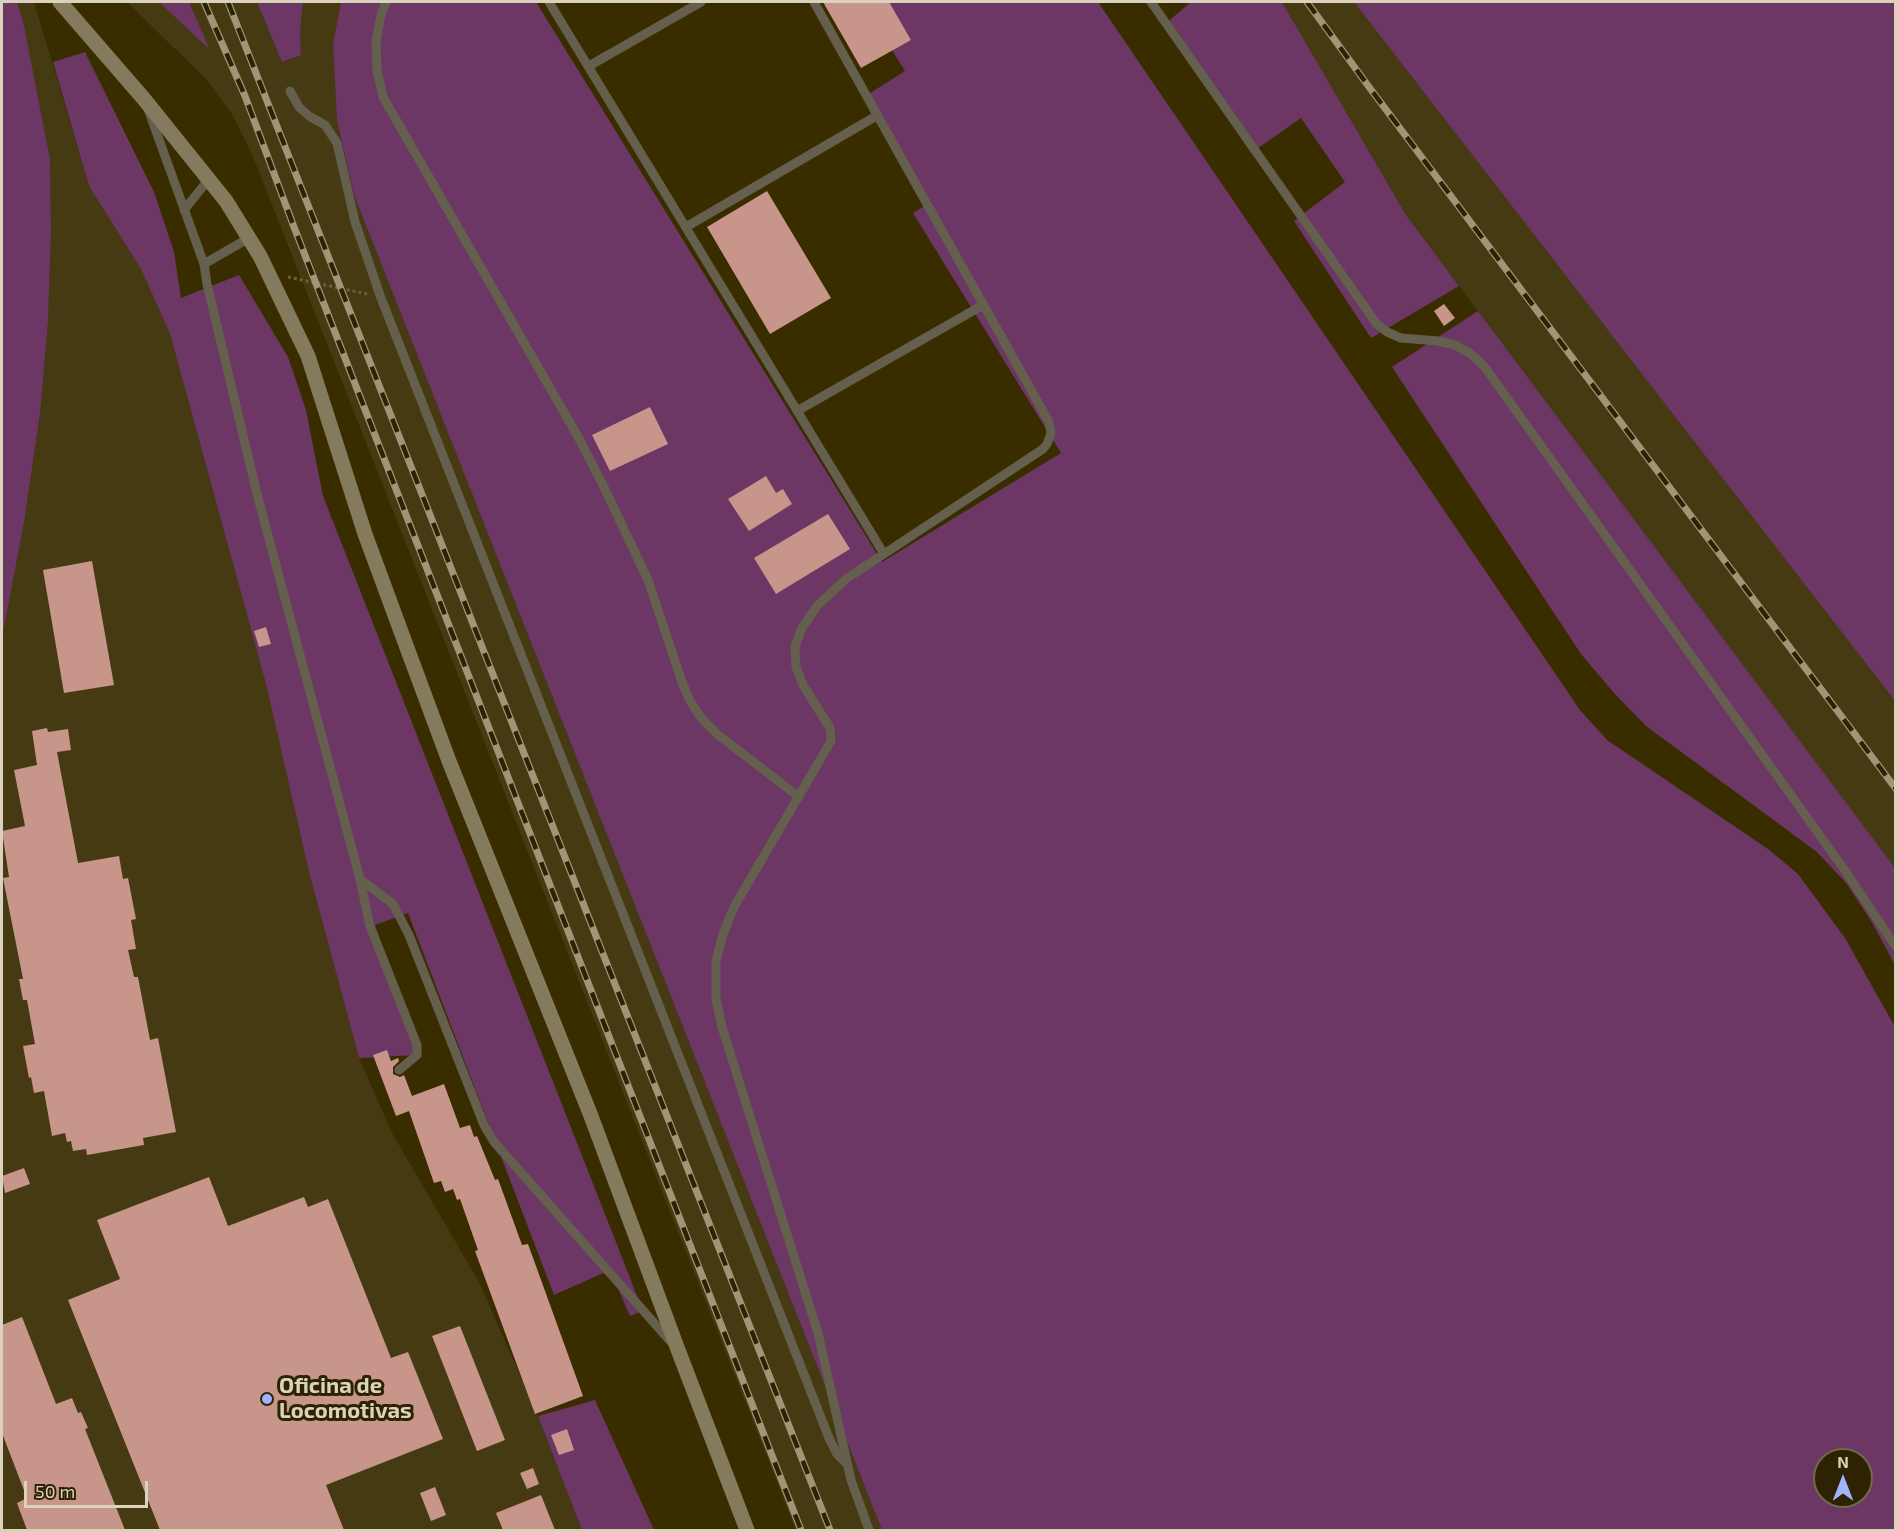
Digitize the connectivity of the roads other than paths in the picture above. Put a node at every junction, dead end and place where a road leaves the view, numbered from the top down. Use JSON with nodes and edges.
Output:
{"nodes":[{"id":1,"x":60,"y":2,"type":"edge"},
{"id":2,"x":386,"y":2,"type":"edge"},
{"id":3,"x":549,"y":2,"type":"edge"},
{"id":4,"x":700,"y":2,"type":"edge"},
{"id":5,"x":814,"y":2,"type":"edge"},
{"id":6,"x":1151,"y":2,"type":"edge"},
{"id":7,"x":589,"y":66,"type":"junction"},
{"id":8,"x":290,"y":91,"type":"dead end"},
{"id":9,"x":144,"y":99,"type":"junction"},
{"id":10,"x":878,"y":116,"type":"junction"},
{"id":11,"x":209,"y":179,"type":"junction"},
{"id":12,"x":184,"y":210,"type":"junction"},
{"id":13,"x":686,"y":227,"type":"junction"},
{"id":14,"x":249,"y":238,"type":"junction"},
{"id":15,"x":204,"y":264,"type":"junction"},
{"id":16,"x":983,"y":304,"type":"junction"},
{"id":17,"x":797,"y":411,"type":"junction"},
{"id":18,"x":884,"y":554,"type":"junction"},
{"id":19,"x":799,"y":797,"type":"junction"},
{"id":20,"x":360,"y":879,"type":"junction"},
{"id":21,"x":1896,"y":947,"type":"edge"},
{"id":22,"x":399,"y":1070,"type":"dead end"},
{"id":23,"x":677,"y":1347,"type":"junction"},
{"id":24,"x":848,"y":1465,"type":"junction"},
{"id":25,"x":747,"y":1530,"type":"edge"},
{"id":26,"x":868,"y":1530,"type":"edge"}],
"edges":[{"from":1,"to":9,"type":"street"},
{"from":2,"to":19,"type":"lane"},
{"from":3,"to":7,"type":"lane"},
{"from":4,"to":7,"type":"lane"},
{"from":5,"to":10,"type":"lane"},
{"from":6,"to":21,"type":"lane"},
{"from":7,"to":13,"type":"lane"},
{"from":8,"to":24,"type":"lane"},
{"from":9,"to":11,"type":"street"},
{"from":9,"to":12,"type":"lane"},
{"from":10,"to":13,"type":"lane"},
{"from":10,"to":16,"type":"lane"},
{"from":11,"to":12,"type":"lane"},
{"from":11,"to":14,"type":"street"},
{"from":12,"to":15,"type":"lane"},
{"from":13,"to":17,"type":"lane"},
{"from":14,"to":15,"type":"lane"},
{"from":14,"to":23,"type":"street"},
{"from":15,"to":20,"type":"lane"},
{"from":16,"to":17,"type":"lane"},
{"from":16,"to":18,"type":"lane"},
{"from":17,"to":18,"type":"lane"},
{"from":18,"to":19,"type":"lane"},
{"from":19,"to":24,"type":"lane"},
{"from":20,"to":22,"type":"lane"},
{"from":20,"to":23,"type":"lane"},
{"from":23,"to":25,"type":"street"},
{"from":24,"to":26,"type":"lane"}]}
